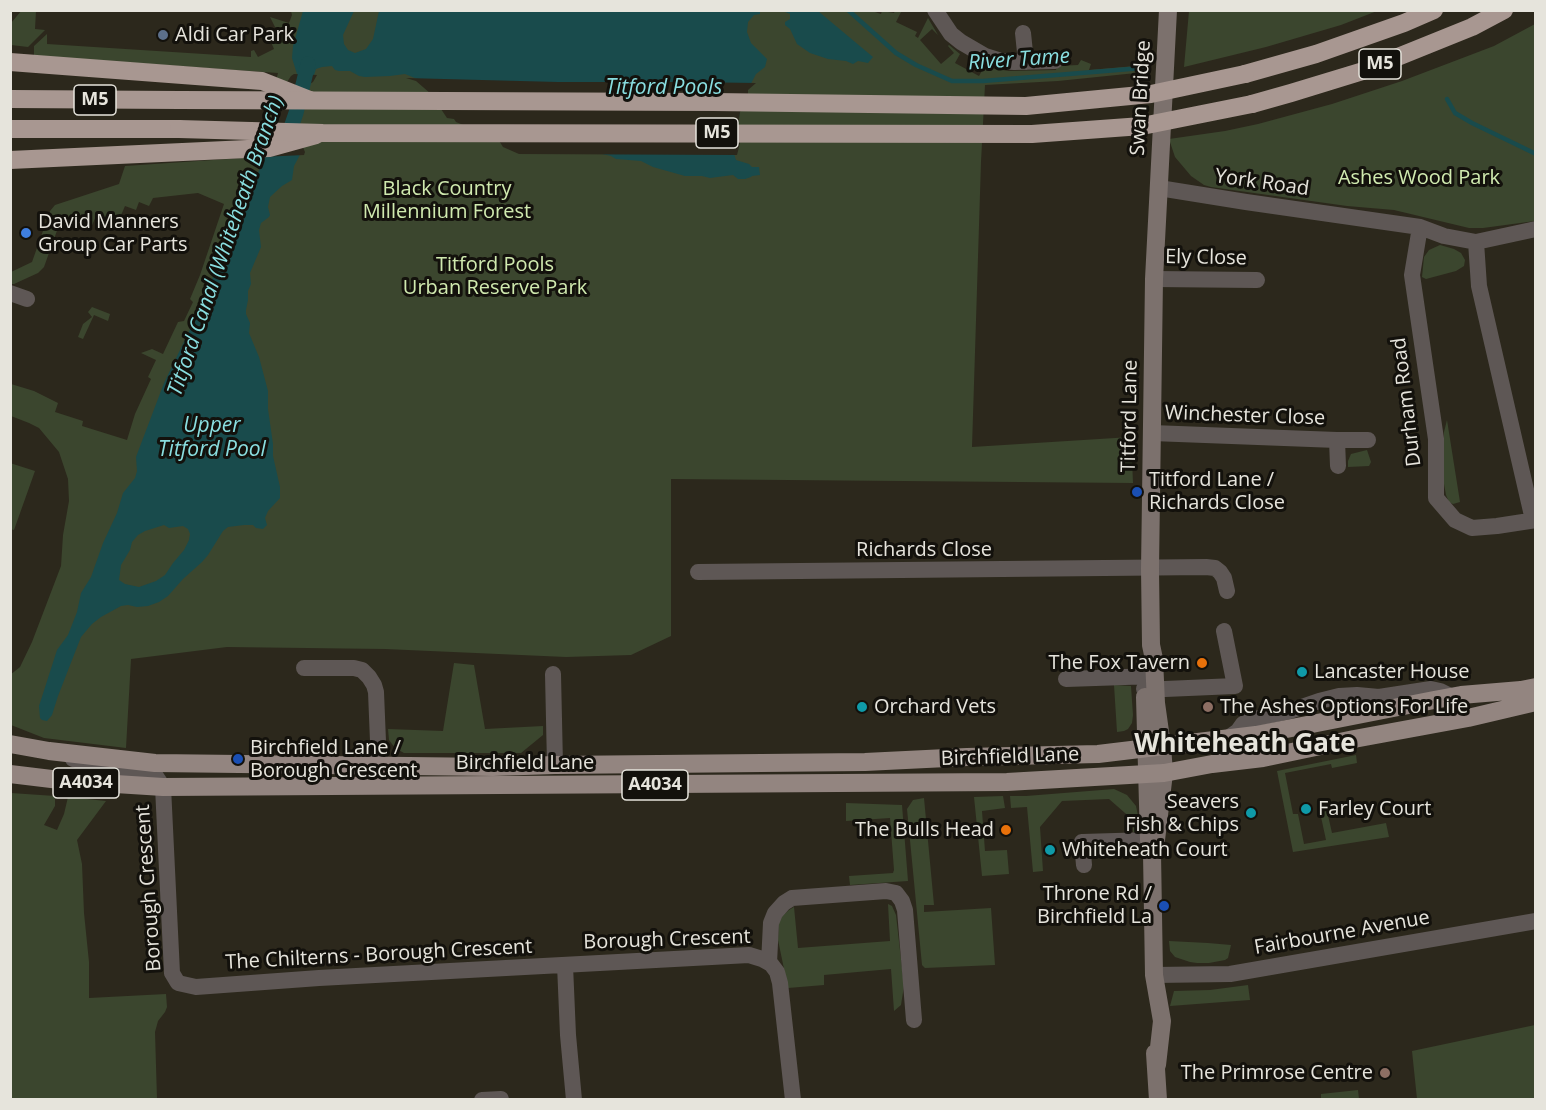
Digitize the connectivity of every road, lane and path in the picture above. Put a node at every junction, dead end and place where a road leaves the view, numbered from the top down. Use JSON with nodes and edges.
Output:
{"nodes":[{"id":1,"x":935,"y":10,"type":"edge"},
{"id":2,"x":1168,"y":10,"type":"edge"},
{"id":3,"x":1434,"y":10,"type":"edge"},
{"id":4,"x":1503,"y":10,"type":"edge"},
{"id":5,"x":1023,"y":33,"type":"dead end"},
{"id":6,"x":1055,"y":61,"type":"dead end"},
{"id":7,"x":1026,"y":62,"type":"junction"},
{"id":8,"x":16,"y":63,"type":"edge"},
{"id":9,"x":10,"y":99,"type":"edge"},
{"id":10,"x":312,"y":100,"type":"junction"},
{"id":11,"x":10,"y":129,"type":"edge"},
{"id":12,"x":323,"y":133,"type":"junction"},
{"id":13,"x":10,"y":160,"type":"edge"},
{"id":14,"x":1158,"y":188,"type":"junction"},
{"id":15,"x":1420,"y":227,"type":"junction"},
{"id":16,"x":1536,"y":229,"type":"edge"},
{"id":17,"x":1476,"y":242,"type":"junction"},
{"id":18,"x":1154,"y":279,"type":"junction"},
{"id":19,"x":1257,"y":280,"type":"dead end"},
{"id":20,"x":10,"y":293,"type":"edge"},
{"id":21,"x":27,"y":299,"type":"dead end"},
{"id":22,"x":1152,"y":433,"type":"junction"},
{"id":23,"x":1337,"y":440,"type":"junction"},
{"id":24,"x":1368,"y":440,"type":"dead end"},
{"id":25,"x":1338,"y":466,"type":"dead end"},
{"id":26,"x":1534,"y":520,"type":"edge"},
{"id":27,"x":1150,"y":569,"type":"junction"},
{"id":28,"x":698,"y":572,"type":"dead end"},
{"id":29,"x":1227,"y":591,"type":"dead end"},
{"id":30,"x":1224,"y":632,"type":"dead end"},
{"id":31,"x":304,"y":668,"type":"dead end"},
{"id":32,"x":553,"y":674,"type":"dead end"},
{"id":33,"x":1066,"y":679,"type":"dead end"},
{"id":34,"x":1150,"y":682,"type":"junction"},
{"id":35,"x":1536,"y":687,"type":"edge"},
{"id":36,"x":1536,"y":702,"type":"edge"},
{"id":37,"x":10,"y":744,"type":"edge"},
{"id":38,"x":1154,"y":747,"type":"junction"},
{"id":39,"x":49,"y":751,"type":"junction"},
{"id":40,"x":555,"y":765,"type":"junction"},
{"id":41,"x":379,"y":766,"type":"junction"},
{"id":42,"x":1156,"y":773,"type":"junction"},
{"id":43,"x":10,"y":774,"type":"edge"},
{"id":44,"x":162,"y":788,"type":"junction"},
{"id":45,"x":1153,"y":844,"type":"junction"},
{"id":46,"x":1084,"y":865,"type":"dead end"},
{"id":47,"x":1536,"y":921,"type":"edge"},
{"id":48,"x":769,"y":963,"type":"junction"},
{"id":49,"x":565,"y":965,"type":"junction"},
{"id":50,"x":1154,"y":980,"type":"junction"},
{"id":51,"x":196,"y":987,"type":"joint"},
{"id":52,"x":914,"y":1020,"type":"dead end"},
{"id":53,"x":501,"y":1099,"type":"edge"},
{"id":54,"x":482,"y":1100,"type":"edge"},
{"id":55,"x":574,"y":1100,"type":"edge"},
{"id":56,"x":793,"y":1100,"type":"edge"},
{"id":57,"x":1158,"y":1100,"type":"edge"}],
"edges":[{"from":1,"to":7,"type":"street"},
{"from":2,"to":14,"type":"street","name":"Swan Bridge"},
{"from":3,"to":10,"type":"highway","number":"M5","bridge":true},
{"from":4,"to":12,"type":"highway","number":"M5","bridge":true},
{"from":5,"to":7,"type":"street"},
{"from":6,"to":7,"type":"street"},
{"from":8,"to":10,"type":"highway","number":"M5"},
{"from":9,"to":10,"type":"highway","number":"M5","bridge":true},
{"from":11,"to":12,"type":"highway","number":"M5","bridge":true},
{"from":12,"to":13,"type":"highway","number":"M5","bridge":true},
{"from":14,"to":15,"type":"street","name":"York Road"},
{"from":14,"to":18,"type":"street","name":"Titford Lane"},
{"from":15,"to":17,"type":"street","name":"York Road"},
{"from":15,"to":26,"type":"street","name":"Durham Road"},
{"from":16,"to":17,"type":"street","name":"York Road"},
{"from":17,"to":26,"type":"street"},
{"from":18,"to":19,"type":"street","name":"Ely Close"},
{"from":18,"to":22,"type":"street","name":"Titford Lane"},
{"from":20,"to":21,"type":"street"},
{"from":22,"to":23,"type":"street","name":"Winchester Close"},
{"from":22,"to":27,"type":"street","name":"Titford Lane"},
{"from":23,"to":24,"type":"street","name":"Winchester Close"},
{"from":23,"to":25,"type":"street","name":"Winchester Close"},
{"from":27,"to":28,"type":"street","name":"Richards Close"},
{"from":27,"to":29,"type":"street","name":"Richards Close"},
{"from":27,"to":34,"type":"street","name":"Titford Lane"},
{"from":30,"to":34,"type":"street"},
{"from":31,"to":41,"type":"street"},
{"from":32,"to":40,"type":"street"},
{"from":33,"to":34,"type":"street"},
{"from":34,"to":38,"type":"street","name":"Titford Lane"},
{"from":35,"to":38,"type":"main road","number":"A4034"},
{"from":36,"to":42,"type":"main road","number":"A4034"},
{"from":37,"to":39,"type":"main road","name":"Birchfield Lane","number":"A4034"},
{"from":38,"to":40,"type":"main road","name":"Birchfield Lane","number":"A4034"},
{"from":38,"to":42,"type":"street","name":"Titford Lane"},
{"from":39,"to":41,"type":"main road","name":"Birchfield Lane","number":"A4034"},
{"from":39,"to":44,"type":"street","name":"Borough Crescent"},
{"from":40,"to":41,"type":"main road","name":"Birchfield Lane","number":"A4034"},
{"from":42,"to":44,"type":"main road","name":"Birchfield Lane","number":"A4034"},
{"from":42,"to":45,"type":"street","name":"Titford Lane"},
{"from":43,"to":44,"type":"main road","name":"Birchfield Lane","number":"A4034"},
{"from":44,"to":51,"type":"street","name":"Borough Crescent"},
{"from":45,"to":46,"type":"street"},
{"from":45,"to":50,"type":"street","name":"Titford Lane"},
{"from":47,"to":50,"type":"street","name":"Fairbourne Avenue"},
{"from":48,"to":49,"type":"street","name":"Borough Crescent"},
{"from":48,"to":52,"type":"street","name":"Borough Crescent"},
{"from":48,"to":56,"type":"street","name":"Borough Crescent"},
{"from":49,"to":51,"type":"street","name":"The Chilterns - Borough Crescent"},
{"from":49,"to":55,"type":"street"},
{"from":50,"to":57,"type":"street","name":"Titford Lane"},
{"from":53,"to":54,"type":"street"}]}
